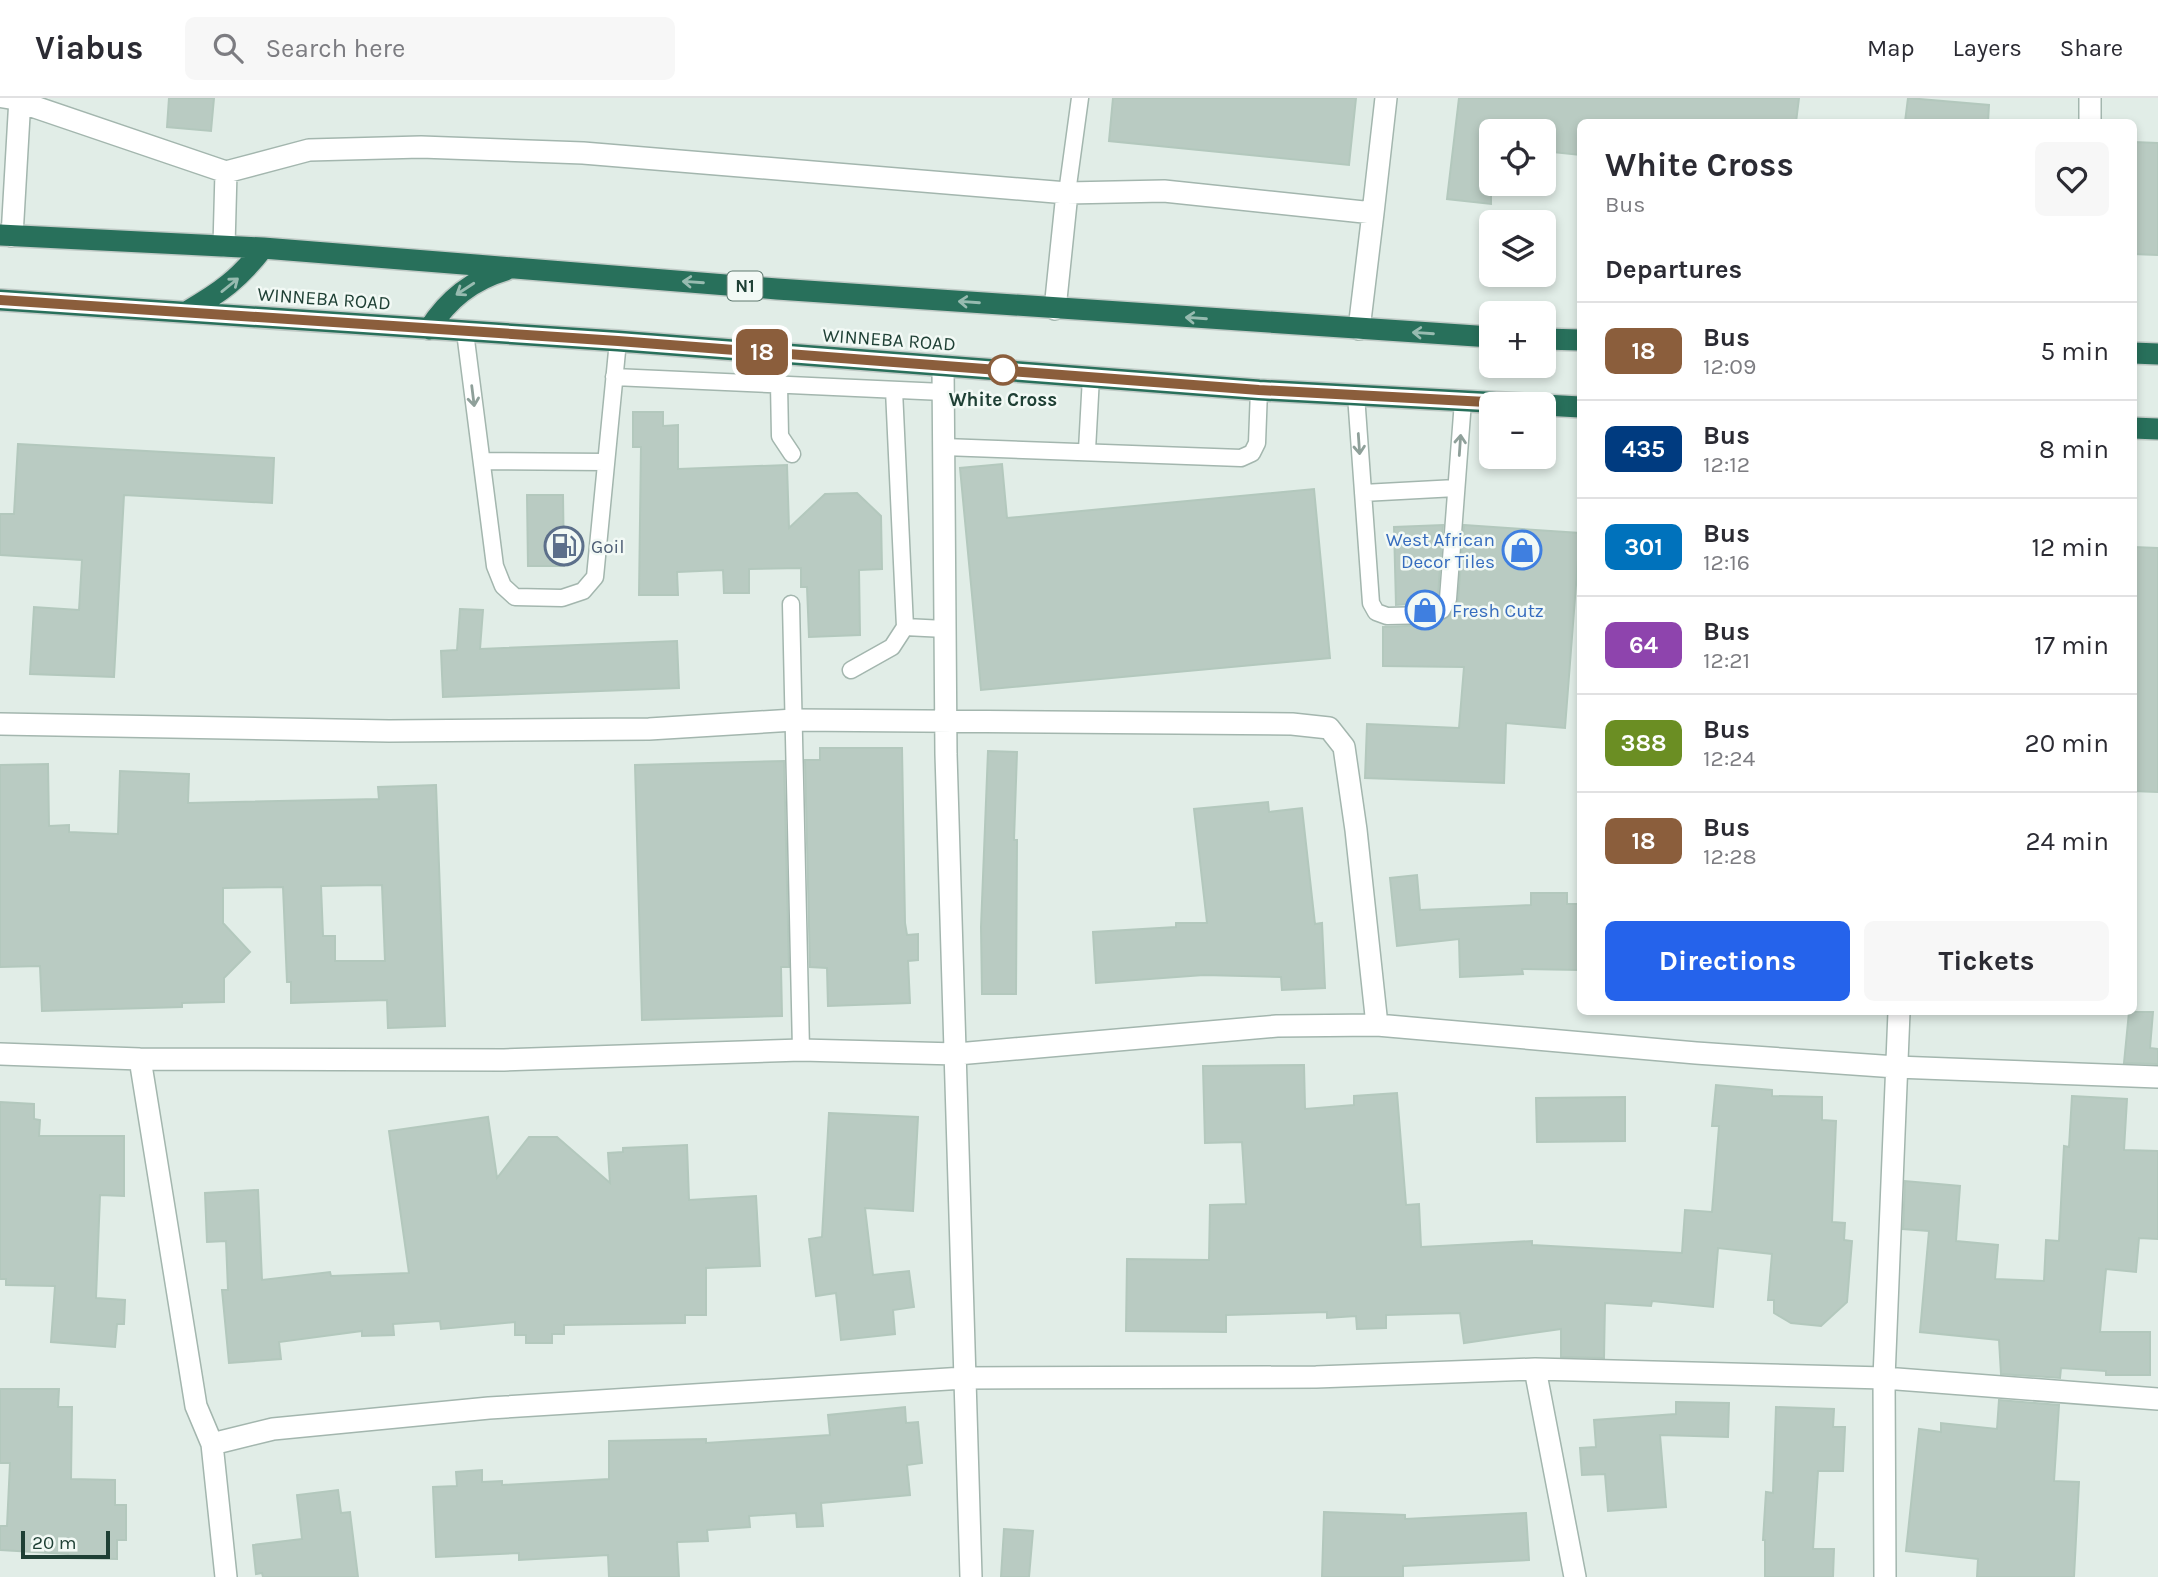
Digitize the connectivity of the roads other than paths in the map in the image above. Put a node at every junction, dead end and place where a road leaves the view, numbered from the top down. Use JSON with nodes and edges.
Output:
{"nodes":[{"id":1,"x":1080,"y":98,"type":"edge"},
{"id":2,"x":1386,"y":98,"type":"edge"},
{"id":3,"x":2085,"y":99,"type":"edge"},
{"id":4,"x":13,"y":100,"type":"edge"},
{"id":5,"x":2089,"y":119,"type":"edge"},
{"id":6,"x":226,"y":172,"type":"junction"},
{"id":7,"x":1067,"y":192,"type":"junction"},
{"id":8,"x":1373,"y":213,"type":"junction"},
{"id":9,"x":6,"y":235,"type":"edge"},
{"id":10,"x":224,"y":246,"type":"junction"},
{"id":11,"x":262,"y":248,"type":"junction"},
{"id":12,"x":515,"y":268,"type":"junction"},
{"id":13,"x":0,"y":300,"type":"edge"},
{"id":14,"x":1055,"y":309,"type":"junction"},
{"id":15,"x":188,"y":311,"type":"junction"},
{"id":16,"x":429,"y":329,"type":"junction"},
{"id":17,"x":1359,"y":329,"type":"junction"},
{"id":18,"x":465,"y":332,"type":"junction"},
{"id":19,"x":1479,"y":336,"type":"edge"},
{"id":20,"x":1556,"y":339,"type":"edge"},
{"id":21,"x":1577,"y":340,"type":"edge"},
{"id":22,"x":618,"y":341,"type":"junction"},
{"id":23,"x":2137,"y":353,"type":"edge"},
{"id":24,"x":2158,"y":354,"type":"edge"},
{"id":25,"x":943,"y":366,"type":"junction"},
{"id":26,"x":614,"y":377,"type":"junction"},
{"id":27,"x":1091,"y":377,"type":"junction"},
{"id":28,"x":779,"y":384,"type":"junction"},
{"id":29,"x":894,"y":390,"type":"junction"},
{"id":30,"x":1259,"y":390,"type":"junction"},
{"id":31,"x":943,"y":392,"type":"junction"},
{"id":32,"x":1356,"y":394,"type":"junction"},
{"id":33,"x":1463,"y":401,"type":"junction"},
{"id":34,"x":1479,"y":402,"type":"edge"},
{"id":35,"x":1556,"y":406,"type":"edge"},
{"id":36,"x":1577,"y":407,"type":"edge"},
{"id":37,"x":2137,"y":428,"type":"edge"},
{"id":38,"x":2158,"y":429,"type":"edge"},
{"id":39,"x":944,"y":447,"type":"junction"},
{"id":40,"x":1087,"y":450,"type":"junction"},
{"id":41,"x":792,"y":454,"type":"dead end"},
{"id":42,"x":482,"y":461,"type":"junction"},
{"id":43,"x":606,"y":462,"type":"junction"},
{"id":44,"x":1456,"y":488,"type":"junction"},
{"id":45,"x":1363,"y":493,"type":"junction"},
{"id":46,"x":791,"y":604,"type":"dead end"},
{"id":47,"x":905,"y":627,"type":"junction"},
{"id":48,"x":945,"y":629,"type":"junction"},
{"id":49,"x":851,"y":670,"type":"dead end"},
{"id":50,"x":794,"y":720,"type":"junction"},
{"id":51,"x":0,"y":724,"type":"edge"},
{"id":52,"x":948,"y":724,"type":"junction"},
{"id":53,"x":1899,"y":1015,"type":"edge"},
{"id":54,"x":1377,"y":1025,"type":"junction"},
{"id":55,"x":801,"y":1050,"type":"junction"},
{"id":56,"x":0,"y":1054,"type":"edge"},
{"id":57,"x":957,"y":1054,"type":"junction"},
{"id":58,"x":140,"y":1059,"type":"junction"},
{"id":59,"x":1896,"y":1067,"type":"junction"},
{"id":60,"x":2158,"y":1077,"type":"edge"},
{"id":61,"x":1535,"y":1369,"type":"junction"},
{"id":62,"x":964,"y":1378,"type":"junction"},
{"id":63,"x":1884,"y":1378,"type":"junction"},
{"id":64,"x":2158,"y":1399,"type":"edge"},
{"id":65,"x":212,"y":1444,"type":"junction"},
{"id":66,"x":226,"y":1577,"type":"edge"},
{"id":67,"x":971,"y":1577,"type":"edge"},
{"id":68,"x":1575,"y":1577,"type":"edge"},
{"id":69,"x":1885,"y":1577,"type":"edge"}],
"edges":[{"from":1,"to":7,"type":"lane"},
{"from":2,"to":8,"type":"street"},
{"from":3,"to":5,"type":"street"},
{"from":4,"to":6,"type":"street"},
{"from":4,"to":9,"type":"street"},
{"from":6,"to":7,"type":"street"},
{"from":6,"to":10,"type":"street"},
{"from":7,"to":8,"type":"street"},
{"from":7,"to":14,"type":"street"},
{"from":8,"to":17,"type":"street"},
{"from":9,"to":10,"type":"highway","number":"N1"},
{"from":10,"to":11,"type":"highway","number":"N1"},
{"from":11,"to":12,"type":"highway","number":"N1"},
{"from":15,"to":11,"type":"highway","one_way":true},
{"from":14,"to":12,"type":"highway","number":"N1","one_way":true},
{"from":12,"to":16,"type":"highway","one_way":true},
{"from":13,"to":15,"type":"highway","name":"WINNEBA ROAD"},
{"from":17,"to":14,"type":"highway","number":"N1","one_way":true},
{"from":15,"to":16,"type":"highway","name":"WINNEBA ROAD"},
{"from":16,"to":18,"type":"highway","name":"WINNEBA ROAD"},
{"from":19,"to":17,"type":"highway","number":"N1","one_way":true},
{"from":18,"to":22,"type":"highway","name":"WINNEBA ROAD"},
{"from":18,"to":42,"type":"lane","one_way":true},
{"from":20,"to":21,"type":"highway"},
{"from":22,"to":25,"type":"highway","name":"WINNEBA ROAD"},
{"from":22,"to":26,"type":"lane"},
{"from":23,"to":24,"type":"highway"},
{"from":25,"to":27,"type":"highway","name":"WINNEBA ROAD"},
{"from":25,"to":31,"type":"street"},
{"from":26,"to":28,"type":"lane"},
{"from":26,"to":43,"type":"lane"},
{"from":27,"to":30,"type":"highway","name":"WINNEBA ROAD"},
{"from":27,"to":40,"type":"lane"},
{"from":28,"to":29,"type":"lane"},
{"from":28,"to":41,"type":"lane"},
{"from":29,"to":31,"type":"lane"},
{"from":29,"to":47,"type":"lane"},
{"from":30,"to":32,"type":"highway","name":"WINNEBA ROAD"},
{"from":30,"to":40,"type":"lane"},
{"from":31,"to":39,"type":"street"},
{"from":32,"to":33,"type":"highway","name":"WINNEBA ROAD"},
{"from":32,"to":45,"type":"lane","one_way":true},
{"from":33,"to":34,"type":"highway","name":"WINNEBA ROAD"},
{"from":44,"to":33,"type":"lane","one_way":true},
{"from":35,"to":36,"type":"highway"},
{"from":37,"to":38,"type":"highway"},
{"from":39,"to":40,"type":"lane"},
{"from":39,"to":48,"type":"street"},
{"from":42,"to":43,"type":"lane"},
{"from":42,"to":43,"type":"lane"},
{"from":44,"to":45,"type":"lane"},
{"from":44,"to":45,"type":"lane"},
{"from":46,"to":50,"type":"lane"},
{"from":47,"to":48,"type":"lane"},
{"from":47,"to":49,"type":"lane"},
{"from":48,"to":52,"type":"street"},
{"from":50,"to":51,"type":"street"},
{"from":50,"to":52,"type":"street"},
{"from":50,"to":55,"type":"lane"},
{"from":52,"to":54,"type":"street"},
{"from":52,"to":57,"type":"street"},
{"from":53,"to":59,"type":"street"},
{"from":54,"to":57,"type":"street"},
{"from":54,"to":59,"type":"street"},
{"from":55,"to":57,"type":"street"},
{"from":55,"to":58,"type":"street"},
{"from":56,"to":58,"type":"street"},
{"from":57,"to":62,"type":"street"},
{"from":58,"to":65,"type":"street"},
{"from":59,"to":60,"type":"street"},
{"from":59,"to":63,"type":"street"},
{"from":61,"to":62,"type":"street"},
{"from":61,"to":63,"type":"street"},
{"from":61,"to":68,"type":"street"},
{"from":62,"to":65,"type":"street"},
{"from":62,"to":67,"type":"street"},
{"from":63,"to":64,"type":"street"},
{"from":63,"to":69,"type":"street"},
{"from":65,"to":66,"type":"street"}]}
